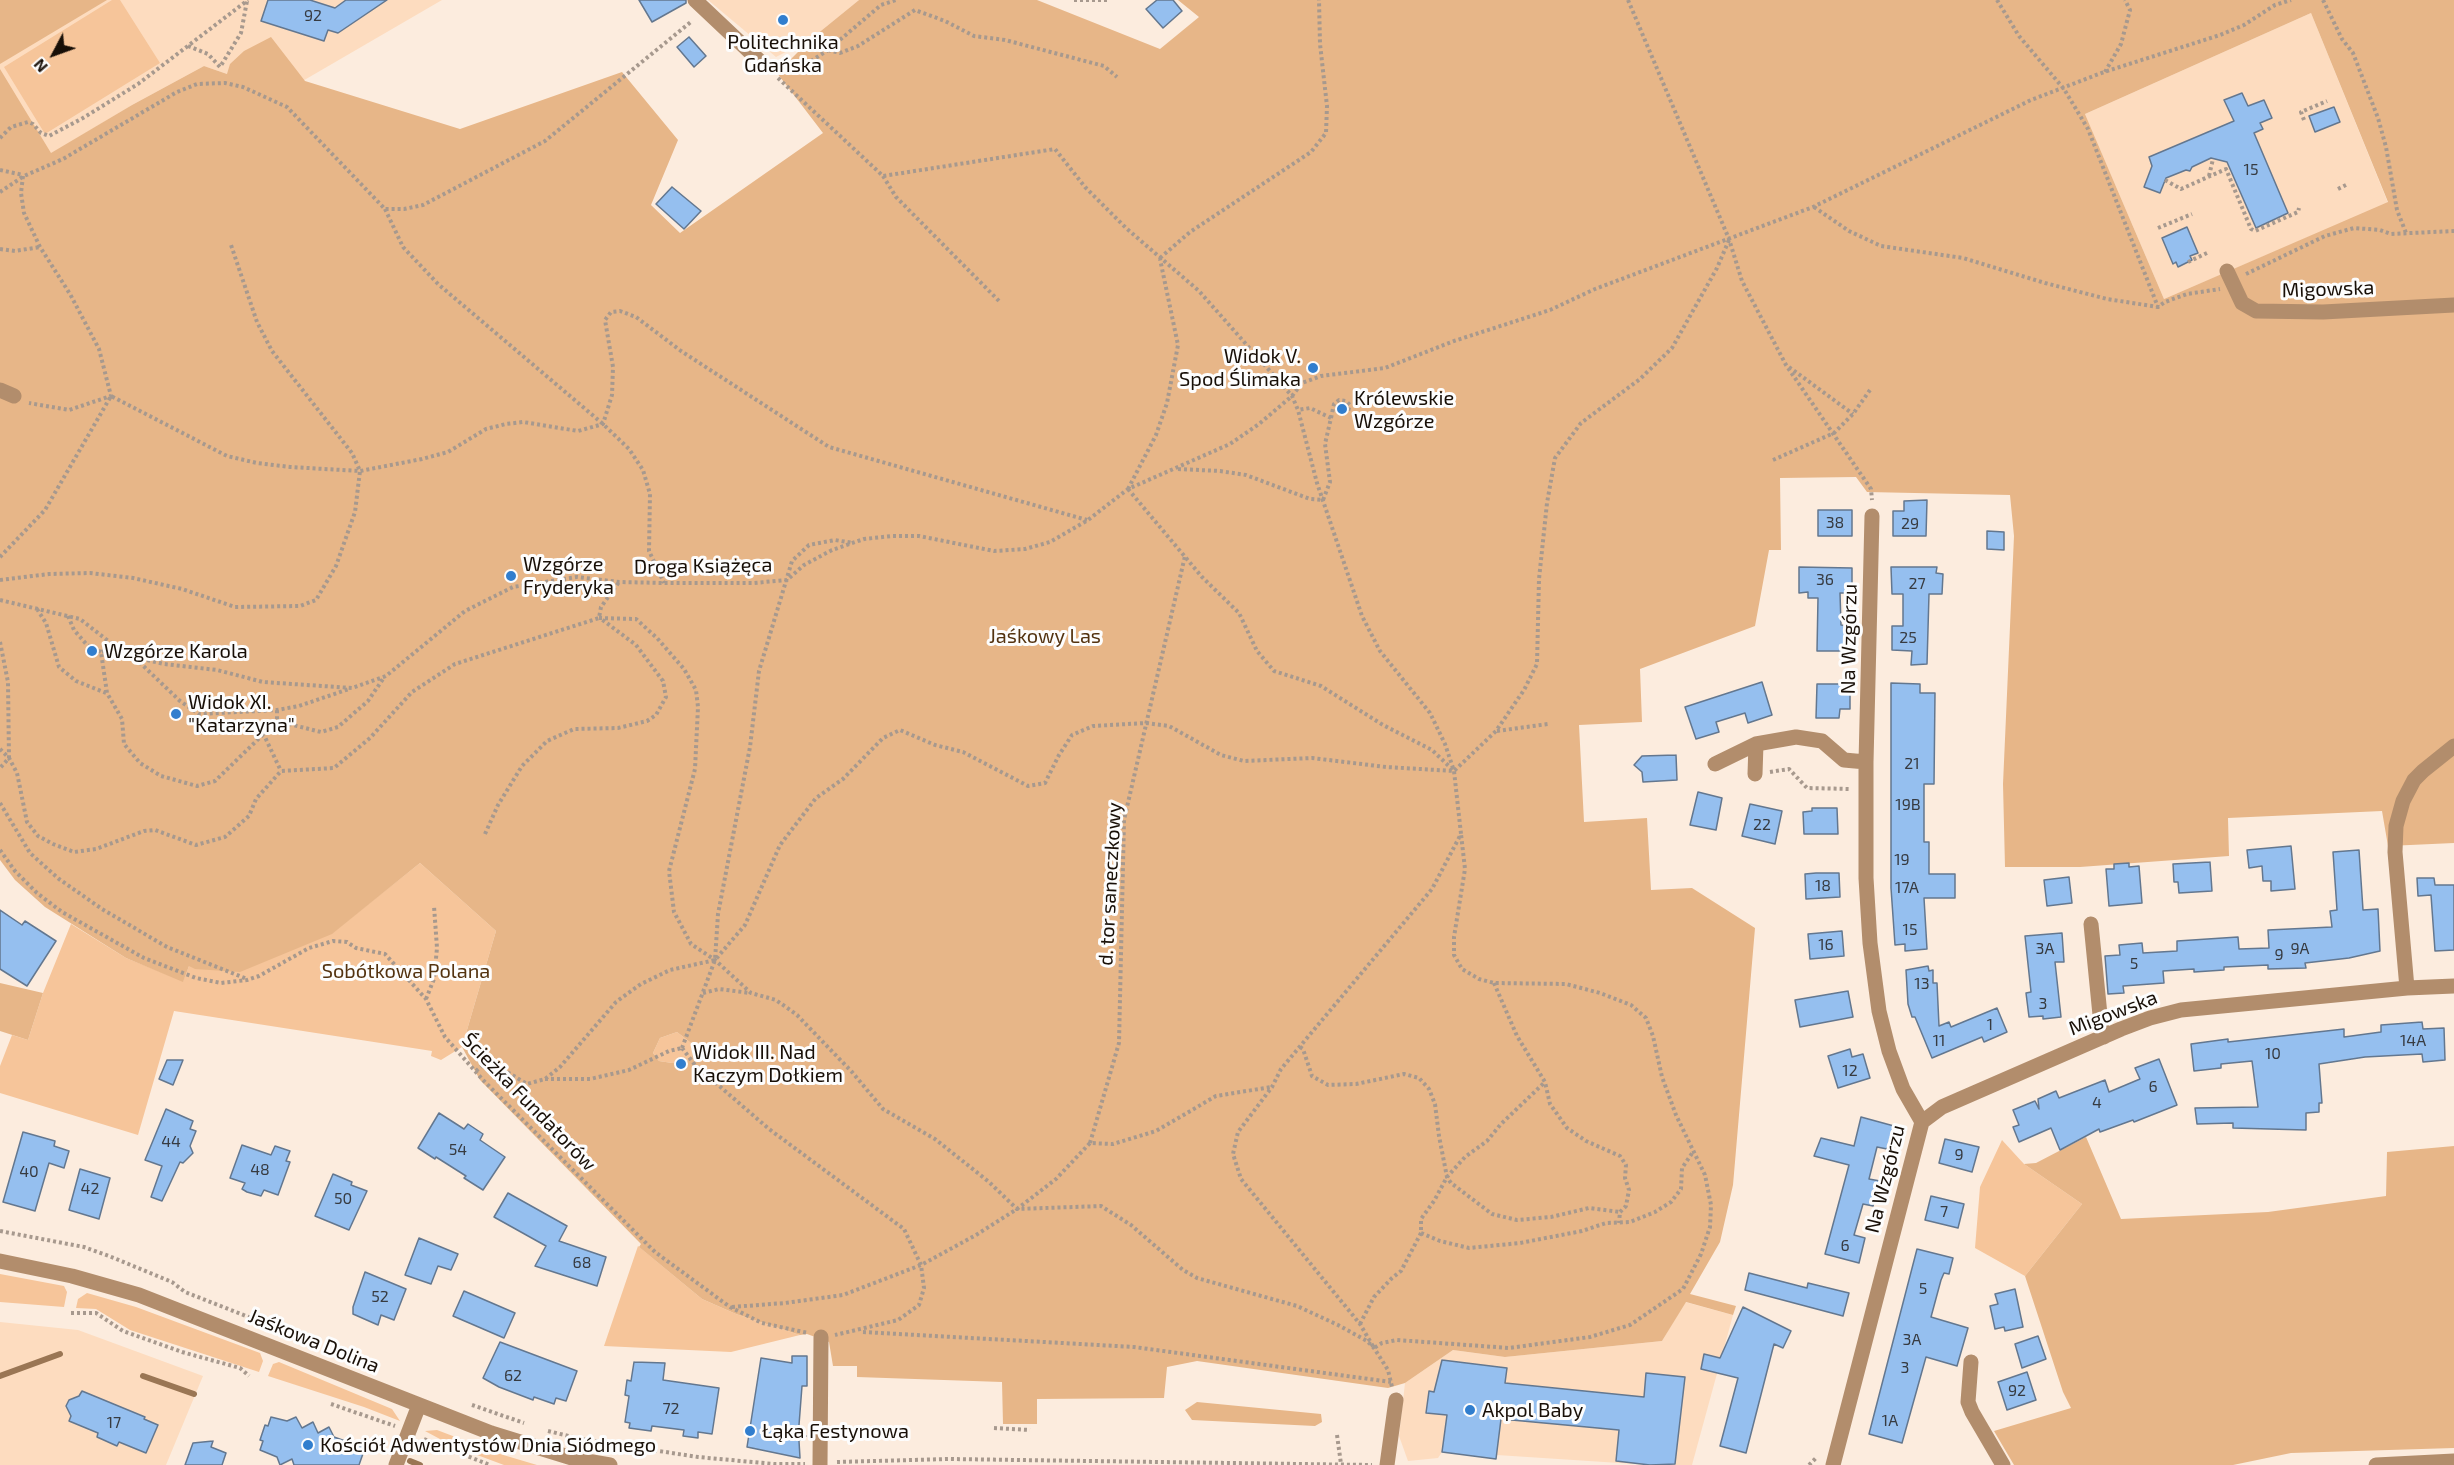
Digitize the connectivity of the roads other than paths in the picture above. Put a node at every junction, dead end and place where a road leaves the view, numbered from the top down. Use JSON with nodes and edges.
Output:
{"nodes":[{"id":1,"x":699,"y":1,"type":"edge"},
{"id":2,"x":766,"y":67,"type":"road end"},
{"id":3,"x":2230,"y":276,"type":"road end"},
{"id":4,"x":2454,"y":305,"type":"edge"},
{"id":5,"x":1872,"y":516,"type":"dead end"},
{"id":6,"x":1756,"y":744,"type":"junction"},
{"id":7,"x":2454,"y":746,"type":"edge"},
{"id":8,"x":1866,"y":762,"type":"junction"},
{"id":9,"x":1715,"y":764,"type":"dead end"},
{"id":10,"x":1755,"y":774,"type":"dead end"},
{"id":11,"x":2091,"y":924,"type":"dead end"},
{"id":12,"x":2454,"y":986,"type":"edge"},
{"id":13,"x":2407,"y":988,"type":"junction"},
{"id":14,"x":2104,"y":1037,"type":"junction"},
{"id":15,"x":1922,"y":1122,"type":"junction"},
{"id":16,"x":0,"y":1261,"type":"edge"},
{"id":17,"x":821,"y":1337,"type":"road end"},
{"id":18,"x":1971,"y":1362,"type":"dead end"},
{"id":19,"x":1396,"y":1400,"type":"road end"},
{"id":20,"x":419,"y":1405,"type":"junction"},
{"id":21,"x":2454,"y":1461,"type":"edge"},
{"id":22,"x":573,"y":1462,"type":"edge"},
{"id":23,"x":820,"y":1464,"type":"edge"},
{"id":24,"x":396,"y":1465,"type":"edge"},
{"id":25,"x":610,"y":1465,"type":"edge"},
{"id":26,"x":1387,"y":1465,"type":"edge"},
{"id":27,"x":1833,"y":1465,"type":"edge"},
{"id":28,"x":2003,"y":1465,"type":"edge"},
{"id":29,"x":2376,"y":1465,"type":"edge"}],
"edges":[{"from":1,"to":2,"type":"street"},
{"from":3,"to":4,"type":"street","name":"Migowska"},
{"from":5,"to":8,"type":"street","name":"Na Wzgórzu"},
{"from":6,"to":8,"type":"street"},
{"from":6,"to":9,"type":"street"},
{"from":6,"to":10,"type":"street"},
{"from":7,"to":13,"type":"street"},
{"from":8,"to":15,"type":"street","name":"Na Wzgórzu"},
{"from":11,"to":14,"type":"street"},
{"from":12,"to":13,"type":"street","name":"Migowska"},
{"from":13,"to":14,"type":"street","name":"Migowska"},
{"from":14,"to":15,"type":"street","name":"Migowska"},
{"from":15,"to":27,"type":"street","name":"Na Wzgórzu"},
{"from":16,"to":20,"type":"street","name":"Jaśkowa Dolina"},
{"from":17,"to":23,"type":"street"},
{"from":18,"to":28,"type":"street"},
{"from":19,"to":26,"type":"street"},
{"from":20,"to":22,"type":"street","name":"Jaśkowa Dolina"},
{"from":20,"to":24,"type":"street"},
{"from":21,"to":29,"type":"street"},
{"from":22,"to":25,"type":"street","name":"Jaśkowa Dolina"}]}
